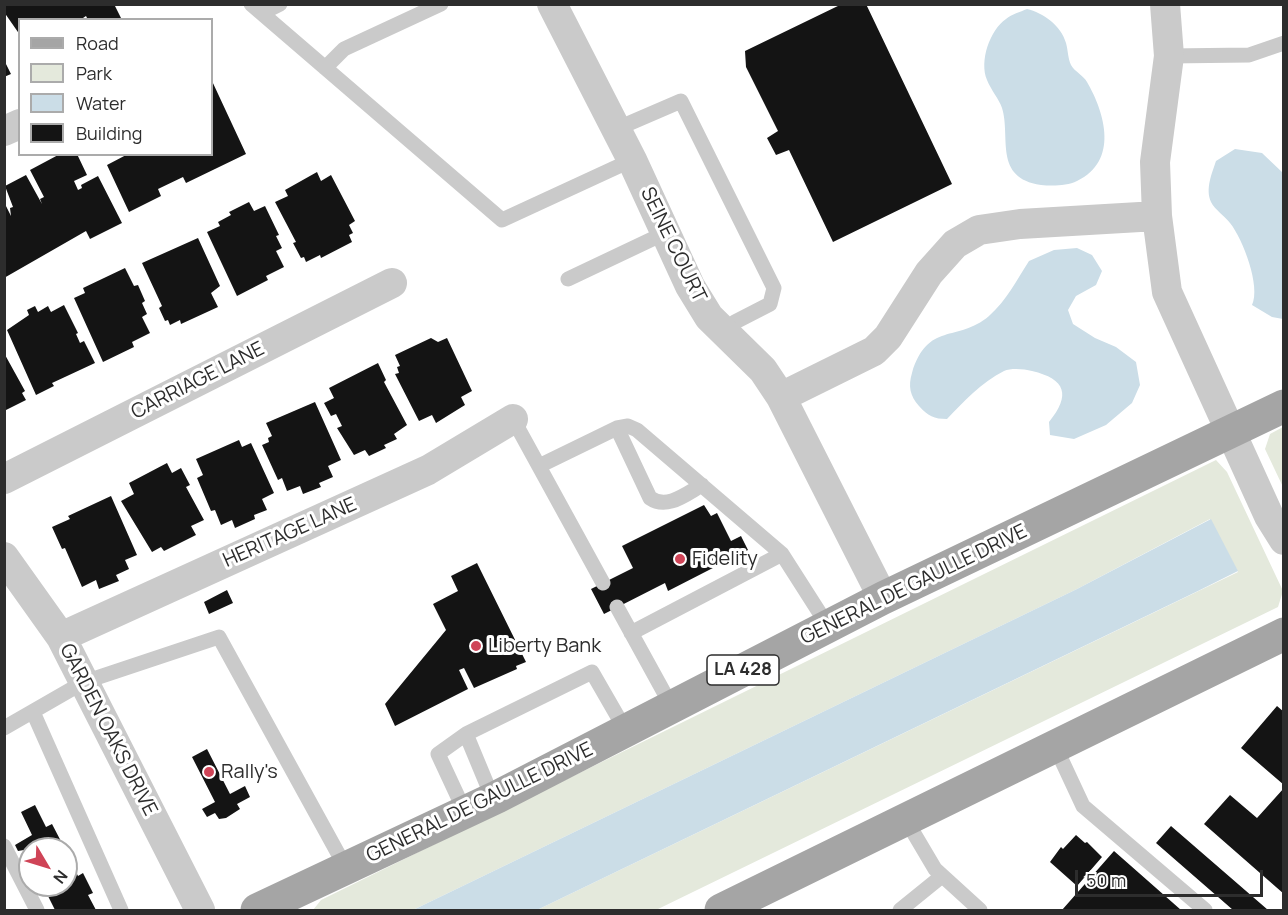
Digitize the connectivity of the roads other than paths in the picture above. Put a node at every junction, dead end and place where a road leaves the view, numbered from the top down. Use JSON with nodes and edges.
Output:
{"nodes":[{"id":1,"x":280,"y":4,"type":"edge"},
{"id":2,"x":441,"y":4,"type":"edge"},
{"id":3,"x":552,"y":4,"type":"edge"},
{"id":4,"x":1165,"y":4,"type":"edge"},
{"id":5,"x":257,"y":9,"type":"edge"},
{"id":6,"x":1284,"y":43,"type":"edge"},
{"id":7,"x":1169,"y":56,"type":"junction"},
{"id":8,"x":326,"y":68,"type":"junction"},
{"id":9,"x":18,"y":125,"type":"edge"},
{"id":10,"x":616,"y":129,"type":"junction"},
{"id":11,"x":4,"y":131,"type":"edge"},
{"id":12,"x":632,"y":160,"type":"junction"},
{"id":13,"x":1157,"y":216,"type":"junction"},
{"id":14,"x":665,"y":233,"type":"junction"},
{"id":15,"x":568,"y":279,"type":"dead end"},
{"id":16,"x":392,"y":283,"type":"dead end"},
{"id":17,"x":724,"y":332,"type":"junction"},
{"id":18,"x":781,"y":397,"type":"junction"},
{"id":19,"x":1284,"y":406,"type":"edge"},
{"id":20,"x":513,"y":419,"type":"joint"},
{"id":21,"x":617,"y":428,"type":"junction"},
{"id":22,"x":1231,"y":432,"type":"junction"},
{"id":23,"x":539,"y":466,"type":"junction"},
{"id":24,"x":4,"y":479,"type":"edge"},
{"id":25,"x":702,"y":485,"type":"junction"},
{"id":26,"x":1284,"y":540,"type":"edge"},
{"id":27,"x":782,"y":554,"type":"junction"},
{"id":28,"x":4,"y":557,"type":"edge"},
{"id":29,"x":603,"y":583,"type":"dead end"},
{"id":30,"x":883,"y":598,"type":"junction"},
{"id":31,"x":617,"y":607,"type":"dead end"},
{"id":32,"x":828,"y":626,"type":"junction"},
{"id":33,"x":631,"y":633,"type":"junction"},
{"id":34,"x":1284,"y":634,"type":"edge"},
{"id":35,"x":61,"y":637,"type":"junction"},
{"id":36,"x":84,"y":682,"type":"junction"},
{"id":37,"x":672,"y":707,"type":"junction"},
{"id":38,"x":33,"y":712,"type":"junction"},
{"id":39,"x":4,"y":728,"type":"edge"},
{"id":40,"x":626,"y":730,"type":"junction"},
{"id":41,"x":466,"y":734,"type":"junction"},
{"id":42,"x":1055,"y":747,"type":"junction"},
{"id":43,"x":479,"y":806,"type":"junction"},
{"id":44,"x":906,"y":820,"type":"junction"},
{"id":45,"x":4,"y":846,"type":"edge"},
{"id":46,"x":335,"y":874,"type":"junction"},
{"id":47,"x":942,"y":876,"type":"junction"},
{"id":48,"x":37,"y":910,"type":"edge"},
{"id":49,"x":122,"y":910,"type":"edge"},
{"id":50,"x":200,"y":910,"type":"edge"},
{"id":51,"x":257,"y":910,"type":"edge"},
{"id":52,"x":297,"y":910,"type":"edge"},
{"id":53,"x":725,"y":910,"type":"edge"},
{"id":54,"x":900,"y":910,"type":"edge"},
{"id":55,"x":980,"y":910,"type":"edge"},
{"id":56,"x":1205,"y":910,"type":"edge"}],
"edges":[{"from":1,"to":5,"type":"lane"},
{"from":2,"to":8,"type":"lane"},
{"from":3,"to":10,"type":"street","name":"SEINE COURT"},
{"from":4,"to":7,"type":"street"},
{"from":5,"to":8,"type":"lane"},
{"from":6,"to":7,"type":"lane"},
{"from":7,"to":13,"type":"street"},
{"from":8,"to":12,"type":"lane"},
{"from":9,"to":11,"type":"street"},
{"from":10,"to":12,"type":"street","name":"SEINE COURT"},
{"from":10,"to":17,"type":"lane"},
{"from":12,"to":14,"type":"street","name":"SEINE COURT"},
{"from":13,"to":18,"type":"street"},
{"from":13,"to":22,"type":"street"},
{"from":14,"to":15,"type":"lane"},
{"from":14,"to":17,"type":"street","name":"SEINE COURT"},
{"from":16,"to":24,"type":"street","name":"CARRIAGE LANE"},
{"from":17,"to":18,"type":"street","name":"SEINE COURT"},
{"from":18,"to":30,"type":"street","name":"SEINE COURT"},
{"from":19,"to":22,"type":"main road","name":"GENERAL DE GAULLE DRIVE","number":"LA 428"},
{"from":20,"to":23,"type":"lane"},
{"from":20,"to":35,"type":"street","name":"HERITAGE LANE"},
{"from":21,"to":23,"type":"lane"},
{"from":21,"to":25,"type":"lane"},
{"from":21,"to":25,"type":"lane"},
{"from":22,"to":26,"type":"street"},
{"from":22,"to":30,"type":"main road","name":"GENERAL DE GAULLE DRIVE","number":"LA 428"},
{"from":23,"to":29,"type":"lane"},
{"from":25,"to":27,"type":"lane"},
{"from":27,"to":32,"type":"lane"},
{"from":27,"to":33,"type":"lane"},
{"from":28,"to":35,"type":"street","name":"GARDEN OAKS DRIVE"},
{"from":30,"to":32,"type":"main road","name":"GENERAL DE GAULLE DRIVE","number":"LA 428"},
{"from":31,"to":33,"type":"lane"},
{"from":32,"to":37,"type":"main road","name":"GENERAL DE GAULLE DRIVE","number":"LA 428"},
{"from":33,"to":37,"type":"lane"},
{"from":34,"to":42,"type":"main road"},
{"from":35,"to":36,"type":"street","name":"GARDEN OAKS DRIVE"},
{"from":36,"to":38,"type":"lane"},
{"from":36,"to":46,"type":"lane"},
{"from":36,"to":50,"type":"street","name":"GARDEN OAKS DRIVE"},
{"from":37,"to":40,"type":"main road","name":"GENERAL DE GAULLE DRIVE","number":"LA 428"},
{"from":38,"to":39,"type":"lane"},
{"from":38,"to":49,"type":"lane"},
{"from":40,"to":41,"type":"lane"},
{"from":40,"to":43,"type":"main road","name":"GENERAL DE GAULLE DRIVE","number":"LA 428"},
{"from":41,"to":43,"type":"lane"},
{"from":41,"to":43,"type":"lane"},
{"from":42,"to":44,"type":"main road"},
{"from":42,"to":56,"type":"lane"},
{"from":43,"to":46,"type":"main road","name":"GENERAL DE GAULLE DRIVE","number":"LA 428"},
{"from":44,"to":47,"type":"lane"},
{"from":44,"to":53,"type":"main road"},
{"from":45,"to":48,"type":"lane"},
{"from":46,"to":51,"type":"main road","name":"GENERAL DE GAULLE DRIVE","number":"LA 428"},
{"from":46,"to":52,"type":"main road"},
{"from":47,"to":54,"type":"lane"},
{"from":47,"to":55,"type":"lane"}]}
